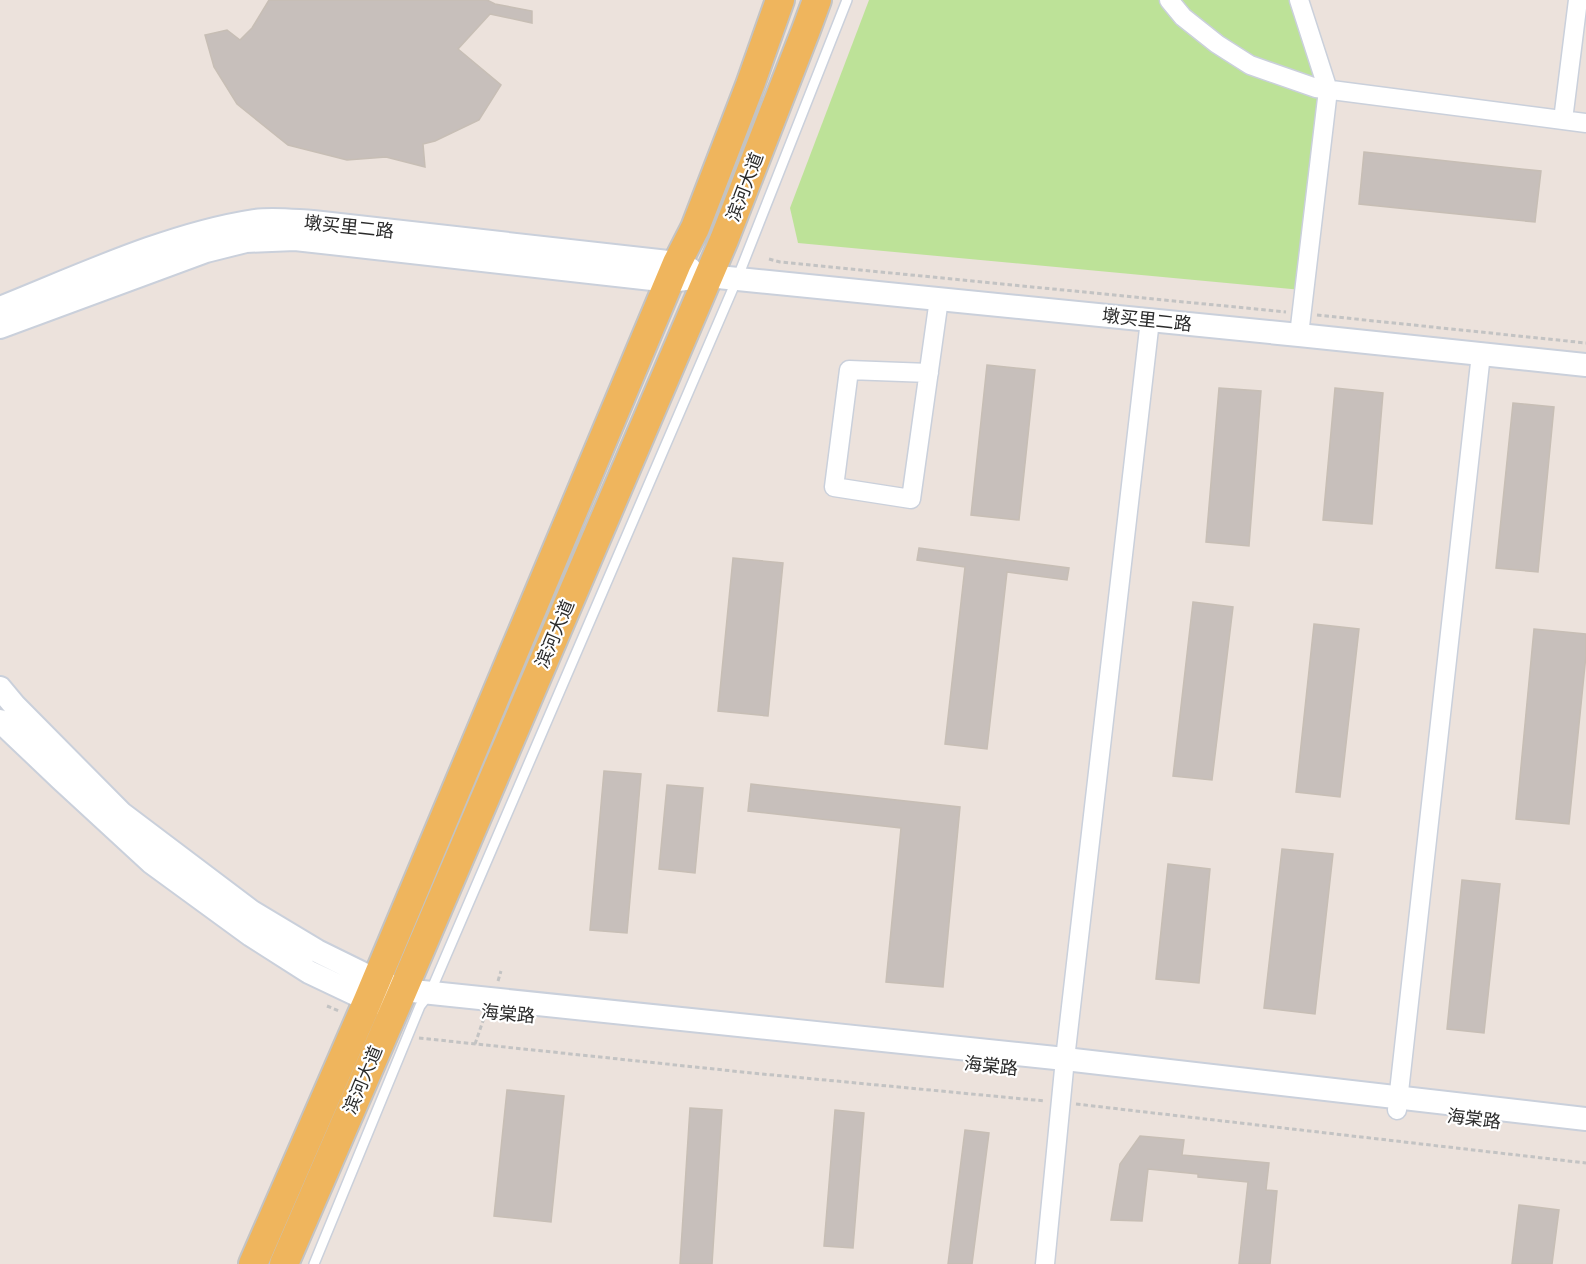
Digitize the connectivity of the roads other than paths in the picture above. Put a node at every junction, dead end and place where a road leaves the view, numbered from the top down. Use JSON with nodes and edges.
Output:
{"nodes":[{"id":1,"x":780,"y":0,"type":"edge"},
{"id":2,"x":817,"y":0,"type":"edge"},
{"id":3,"x":848,"y":0,"type":"edge"},
{"id":4,"x":1169,"y":0,"type":"edge"},
{"id":5,"x":1299,"y":0,"type":"edge"},
{"id":6,"x":1578,"y":0,"type":"edge"},
{"id":7,"x":1328,"y":90,"type":"junction"},
{"id":8,"x":1563,"y":120,"type":"junction"},
{"id":9,"x":1586,"y":123,"type":"edge"},
{"id":10,"x":674,"y":272,"type":"junction"},
{"id":11,"x":708,"y":276,"type":"junction"},
{"id":12,"x":737,"y":279,"type":"junction"},
{"id":13,"x":939,"y":299,"type":"junction"},
{"id":14,"x":0,"y":308,"type":"edge"},
{"id":15,"x":1150,"y":320,"type":"junction"},
{"id":16,"x":1300,"y":324,"type":"junction"},
{"id":17,"x":0,"y":327,"type":"edge"},
{"id":18,"x":1481,"y":354,"type":"junction"},
{"id":19,"x":1586,"y":365,"type":"edge"},
{"id":20,"x":929,"y":373,"type":"junction"},
{"id":21,"x":0,"y":688,"type":"edge"},
{"id":22,"x":4,"y":719,"type":"edge"},
{"id":23,"x":412,"y":999,"type":"junction"},
{"id":24,"x":368,"y":1000,"type":"junction"},
{"id":25,"x":1064,"y":1067,"type":"junction"},
{"id":26,"x":1397,"y":1104,"type":"junction"},
{"id":27,"x":1586,"y":1119,"type":"edge"},
{"id":28,"x":1586,"y":1131,"type":"edge"},
{"id":29,"x":253,"y":1264,"type":"edge"},
{"id":30,"x":284,"y":1264,"type":"edge"},
{"id":31,"x":314,"y":1264,"type":"edge"},
{"id":32,"x":1045,"y":1264,"type":"edge"}],
"edges":[{"from":1,"to":10,"type":"main road","name":"滨河大道"},
{"from":2,"to":11,"type":"main road","name":"滨河大道"},
{"from":3,"to":12,"type":"lane"},
{"from":4,"to":7,"type":"street"},
{"from":5,"to":7,"type":"street"},
{"from":6,"to":8,"type":"street"},
{"from":7,"to":8,"type":"street"},
{"from":7,"to":16,"type":"street"},
{"from":8,"to":9,"type":"street"},
{"from":10,"to":11,"type":"street","name":"墩买里二路"},
{"from":10,"to":14,"type":"street","name":"墩买里二路"},
{"from":10,"to":17,"type":"street","name":"墩买里二路"},
{"from":10,"to":24,"type":"main road","name":"滨河大道"},
{"from":11,"to":12,"type":"street","name":"墩买里二路"},
{"from":11,"to":23,"type":"main road","name":"滨河大道"},
{"from":12,"to":13,"type":"street","name":"墩买里二路"},
{"from":12,"to":23,"type":"lane"},
{"from":13,"to":15,"type":"street","name":"墩买里二路"},
{"from":13,"to":20,"type":"street"},
{"from":15,"to":16,"type":"street","name":"墩买里二路"},
{"from":15,"to":25,"type":"street"},
{"from":16,"to":18,"type":"street","name":"墩买里二路"},
{"from":18,"to":19,"type":"street","name":"墩买里二路"},
{"from":18,"to":26,"type":"street"},
{"from":20,"to":20,"type":"street"},
{"from":21,"to":22,"type":"street","name":"海棠路"},
{"from":22,"to":24,"type":"street","name":"海棠路"},
{"from":23,"to":24,"type":"street","name":"海棠路"},
{"from":23,"to":25,"type":"street","name":"海棠路"},
{"from":23,"to":30,"type":"main road","name":"滨河大道"},
{"from":23,"to":31,"type":"lane"},
{"from":24,"to":29,"type":"main road","name":"滨河大道"},
{"from":25,"to":26,"type":"street","name":"海棠路"},
{"from":25,"to":32,"type":"street"},
{"from":26,"to":27,"type":"street","name":"海棠路"},
{"from":26,"to":28,"type":"street","name":"海棠路"}]}
